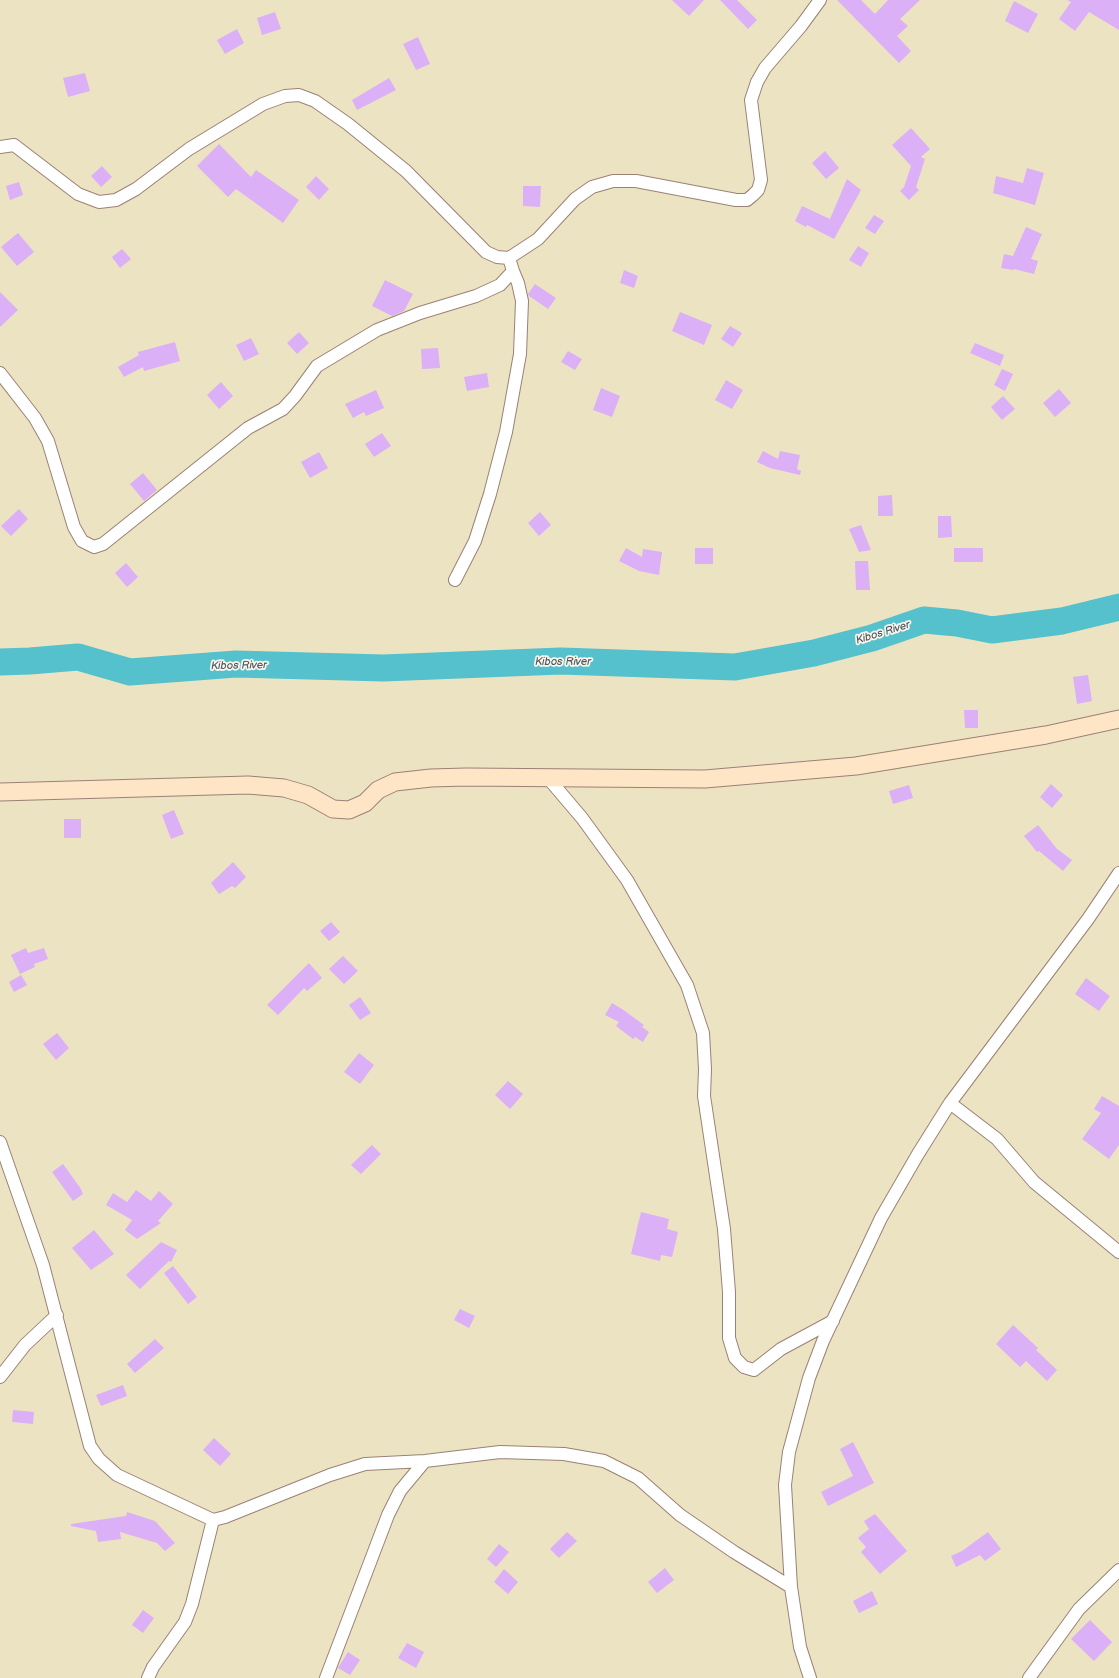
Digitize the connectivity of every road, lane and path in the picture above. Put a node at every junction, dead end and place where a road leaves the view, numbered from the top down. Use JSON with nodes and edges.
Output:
{"nodes":[{"id":1,"x":820,"y":0,"type":"edge"},
{"id":2,"x":0,"y":147,"type":"edge"},
{"id":3,"x":509,"y":258,"type":"junction"},
{"id":4,"x":513,"y":271,"type":"junction"},
{"id":5,"x":0,"y":373,"type":"edge"},
{"id":6,"x":455,"y":580,"type":"dead end"},
{"id":7,"x":1119,"y":720,"type":"edge"},
{"id":8,"x":548,"y":778,"type":"junction"},
{"id":9,"x":0,"y":792,"type":"edge"},
{"id":10,"x":1119,"y":873,"type":"edge"},
{"id":11,"x":950,"y":1103,"type":"junction"},
{"id":12,"x":0,"y":1142,"type":"edge"},
{"id":13,"x":4,"y":1167,"type":"edge"},
{"id":14,"x":1119,"y":1252,"type":"edge"},
{"id":15,"x":57,"y":1316,"type":"junction"},
{"id":16,"x":834,"y":1321,"type":"junction"},
{"id":17,"x":0,"y":1377,"type":"edge"},
{"id":18,"x":425,"y":1461,"type":"junction"},
{"id":19,"x":213,"y":1520,"type":"junction"},
{"id":20,"x":1119,"y":1570,"type":"edge"},
{"id":21,"x":791,"y":1587,"type":"junction"},
{"id":22,"x":148,"y":1678,"type":"edge"},
{"id":23,"x":326,"y":1678,"type":"edge"},
{"id":24,"x":810,"y":1678,"type":"edge"},
{"id":25,"x":1029,"y":1678,"type":"edge"}],
"edges":[{"from":1,"to":3,"type":"street"},
{"from":2,"to":3,"type":"street"},
{"from":3,"to":4,"type":"street"},
{"from":4,"to":5,"type":"street"},
{"from":4,"to":6,"type":"street"},
{"from":7,"to":8,"type":"main road"},
{"from":8,"to":9,"type":"main road"},
{"from":8,"to":16,"type":"street"},
{"from":10,"to":11,"type":"street"},
{"from":11,"to":14,"type":"street"},
{"from":11,"to":16,"type":"street"},
{"from":12,"to":13,"type":"street"},
{"from":13,"to":15,"type":"street"},
{"from":15,"to":17,"type":"street"},
{"from":15,"to":19,"type":"street"},
{"from":16,"to":21,"type":"street"},
{"from":18,"to":19,"type":"street"},
{"from":18,"to":21,"type":"street"},
{"from":18,"to":23,"type":"street"},
{"from":19,"to":22,"type":"street"},
{"from":20,"to":25,"type":"street"},
{"from":21,"to":24,"type":"street"}]}
